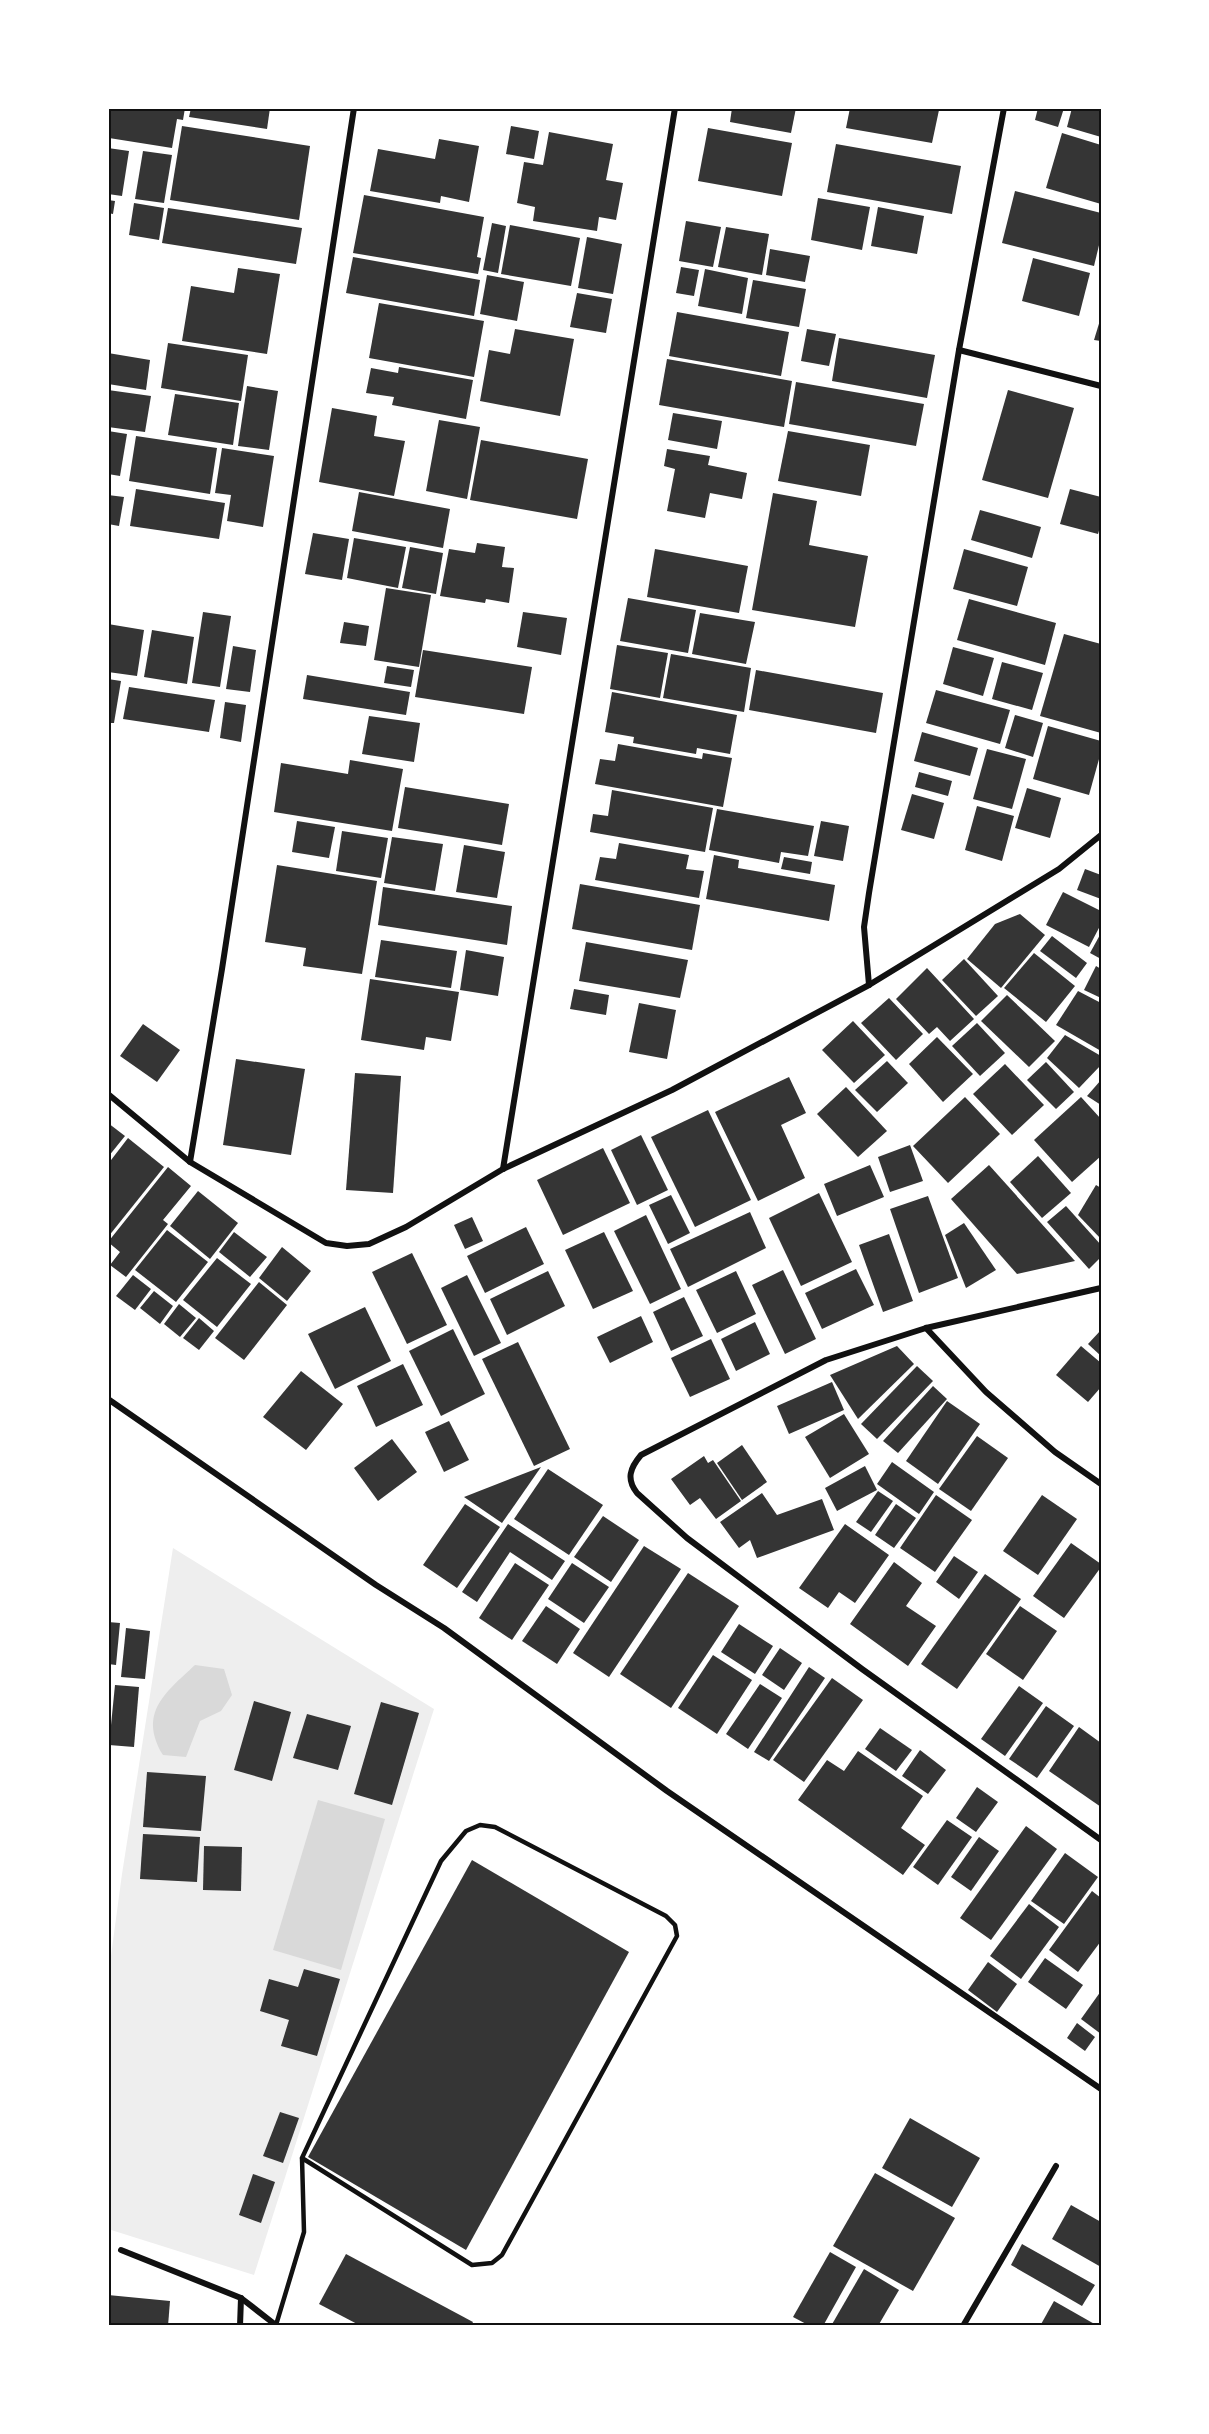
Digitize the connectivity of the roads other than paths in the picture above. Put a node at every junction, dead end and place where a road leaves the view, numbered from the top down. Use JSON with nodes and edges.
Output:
{"nodes":[{"id":1,"x":354,"y":108,"type":"edge"},
{"id":2,"x":675,"y":108,"type":"edge"},
{"id":3,"x":1004,"y":108,"type":"edge"},
{"id":4,"x":959,"y":350,"type":"junction"},
{"id":5,"x":1101,"y":386,"type":"edge"},
{"id":6,"x":1101,"y":835,"type":"edge"},
{"id":7,"x":869,"y":985,"type":"junction"},
{"id":8,"x":108,"y":1094,"type":"edge"},
{"id":9,"x":190,"y":1162,"type":"junction"},
{"id":10,"x":503,"y":1169,"type":"junction"},
{"id":11,"x":1101,"y":1288,"type":"edge"},
{"id":12,"x":926,"y":1328,"type":"junction"},
{"id":13,"x":108,"y":1399,"type":"edge"},
{"id":14,"x":1101,"y":1484,"type":"edge"},
{"id":15,"x":1101,"y":1840,"type":"edge"},
{"id":16,"x":1101,"y":2089,"type":"edge"},
{"id":17,"x":302,"y":2158,"type":"junction"},
{"id":18,"x":1056,"y":2166,"type":"dead end"},
{"id":19,"x":122,"y":2250,"type":"dead end"},
{"id":20,"x":241,"y":2298,"type":"junction"},
{"id":21,"x":276,"y":2325,"type":"edge"},
{"id":22,"x":240,"y":2326,"type":"edge"},
{"id":23,"x":963,"y":2326,"type":"edge"}],
"edges":[{"from":1,"to":9,"type":"street"},
{"from":2,"to":10,"type":"street"},
{"from":3,"to":4,"type":"street"},
{"from":4,"to":5,"type":"street"},
{"from":4,"to":7,"type":"street"},
{"from":6,"to":7,"type":"street"},
{"from":7,"to":10,"type":"street"},
{"from":8,"to":9,"type":"street"},
{"from":9,"to":10,"type":"street"},
{"from":11,"to":12,"type":"street"},
{"from":12,"to":14,"type":"street"},
{"from":12,"to":15,"type":"street"},
{"from":13,"to":16,"type":"street"},
{"from":17,"to":17,"type":"lane"},
{"from":17,"to":21,"type":"lane"},
{"from":18,"to":23,"type":"street"},
{"from":19,"to":20,"type":"street"},
{"from":20,"to":21,"type":"street"},
{"from":20,"to":22,"type":"street"}]}
